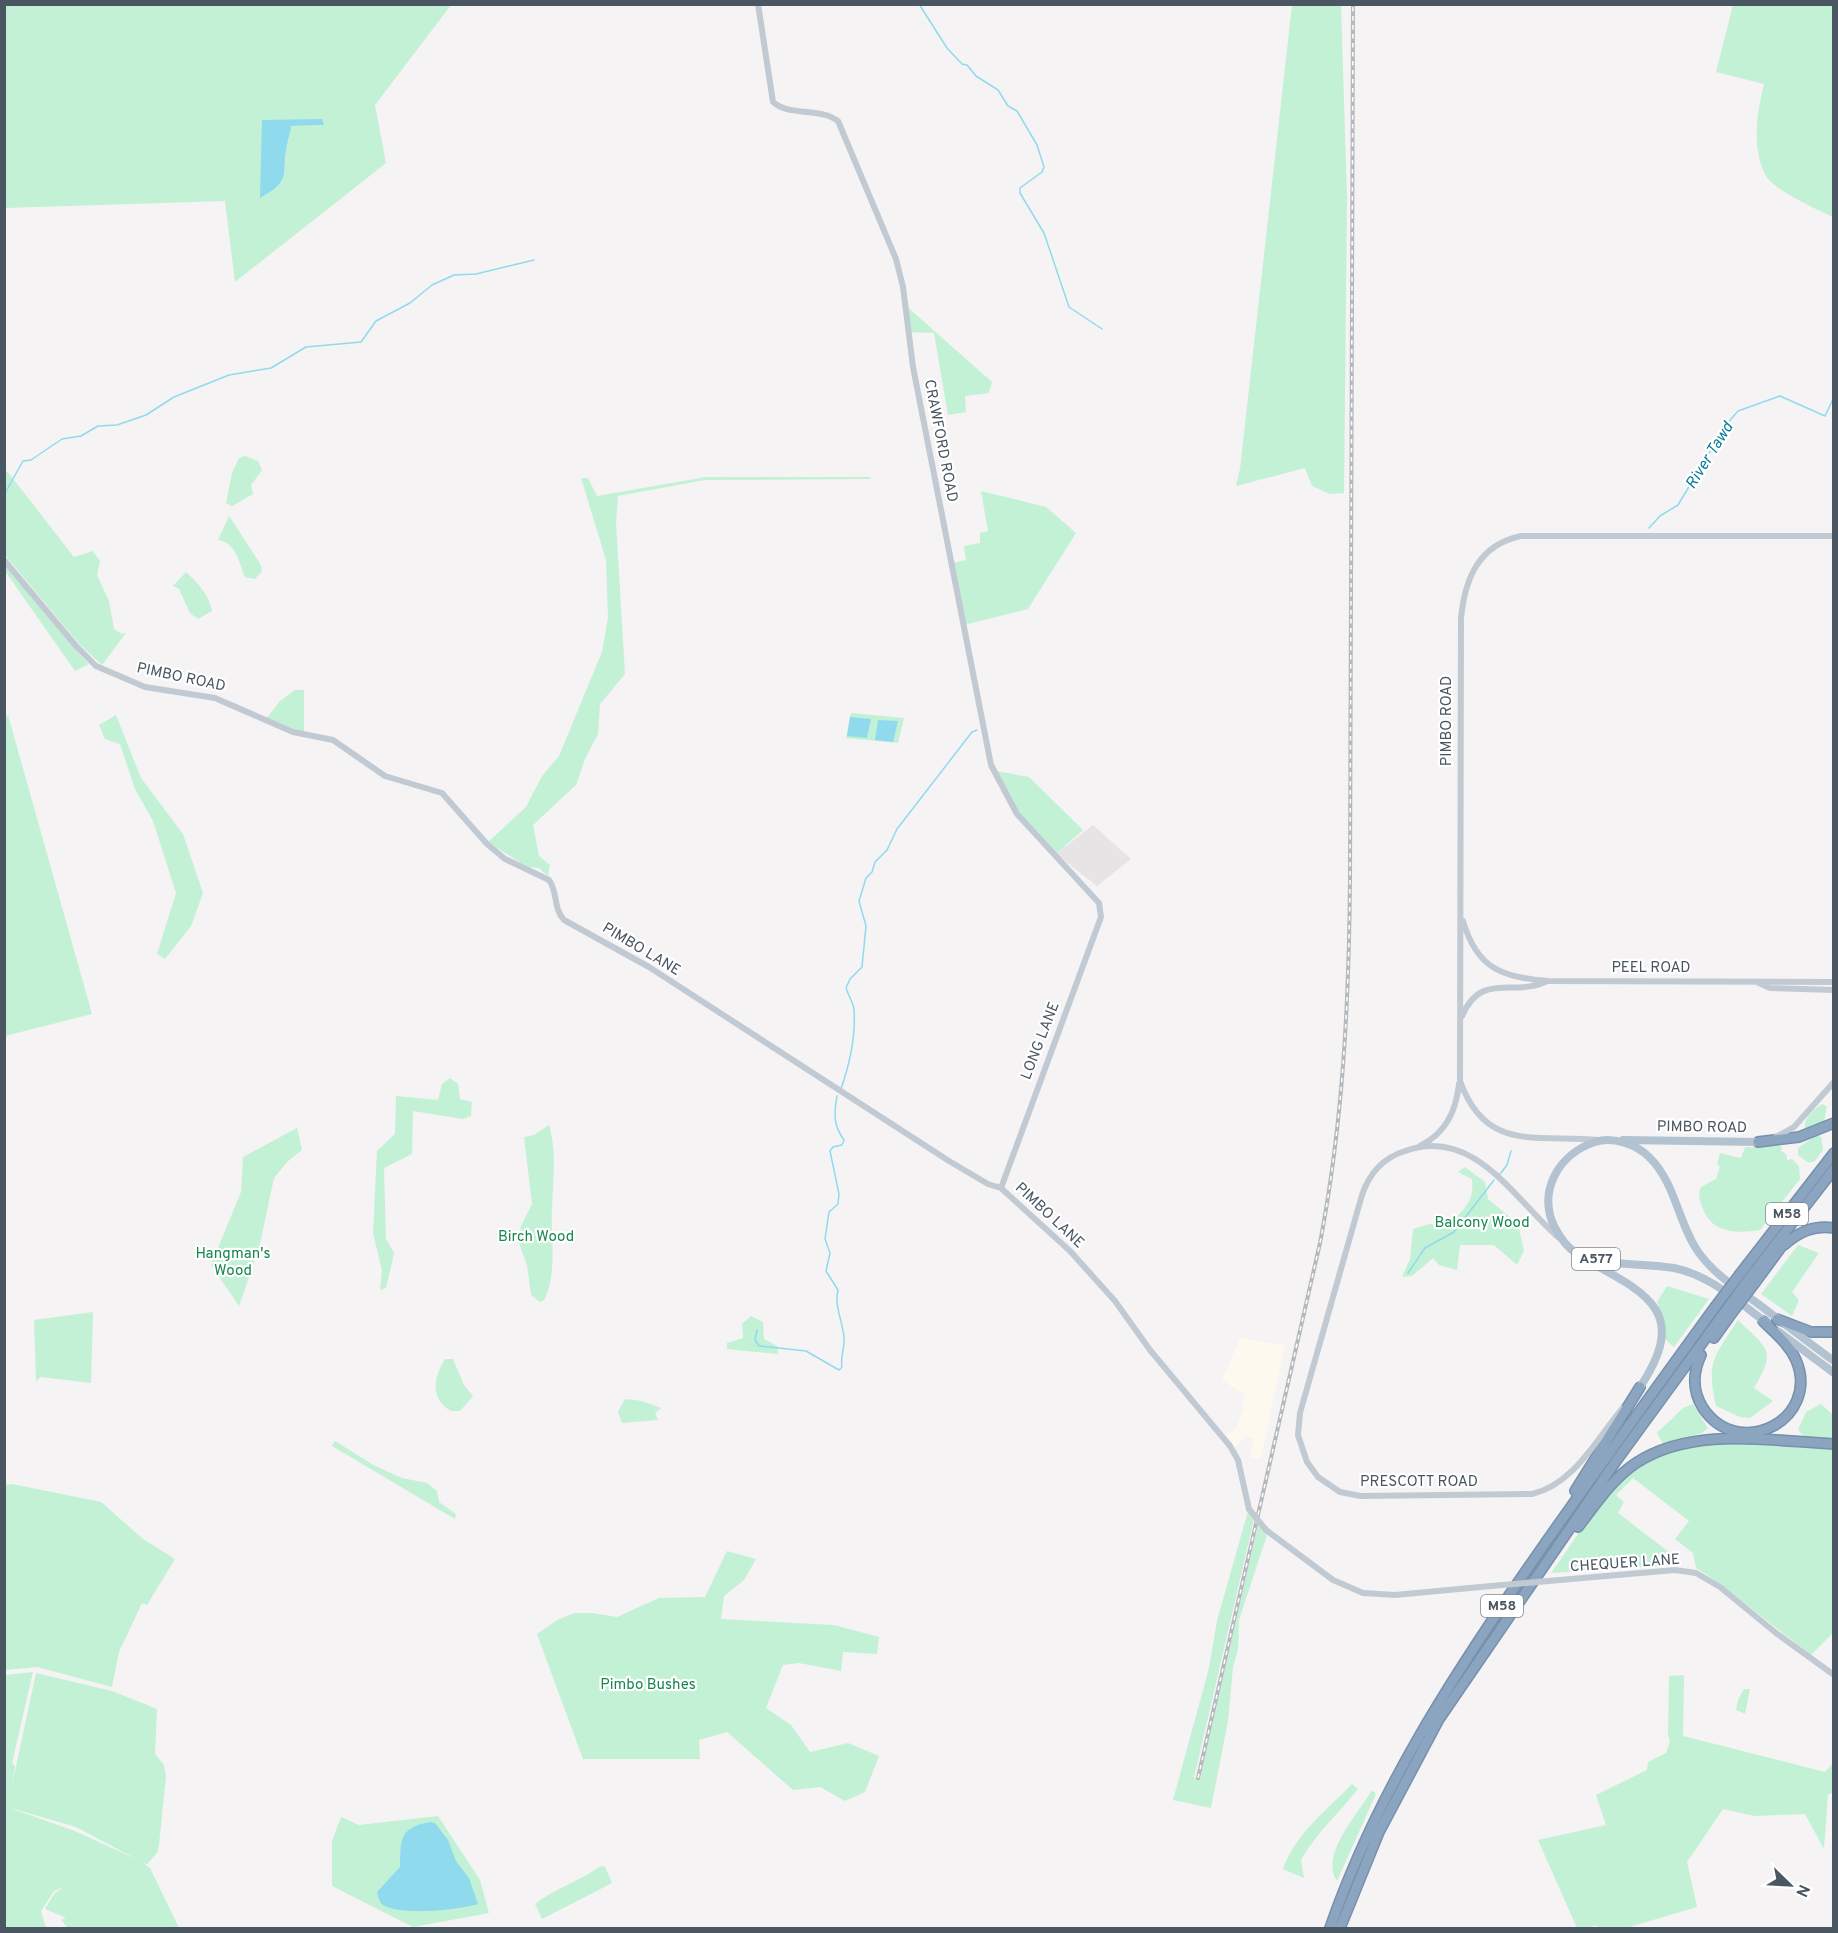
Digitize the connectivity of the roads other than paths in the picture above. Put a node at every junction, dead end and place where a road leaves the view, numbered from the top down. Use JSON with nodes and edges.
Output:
{"nodes":[{"id":1,"x":758,"y":4,"type":"edge"},
{"id":2,"x":1833,"y":536,"type":"edge"},
{"id":3,"x":4,"y":560,"type":"edge"},
{"id":4,"x":555,"y":894,"type":"joint"},
{"id":5,"x":1099,"y":903,"type":"joint"},
{"id":6,"x":1460,"y":912,"type":"junction"},
{"id":7,"x":1753,"y":980,"type":"junction"},
{"id":8,"x":1548,"y":981,"type":"junction"},
{"id":9,"x":1833,"y":982,"type":"edge"},
{"id":10,"x":1833,"y":990,"type":"edge"},
{"id":11,"x":1460,"y":1021,"type":"junction"},
{"id":12,"x":1460,"y":1080,"type":"junction"},
{"id":13,"x":1833,"y":1082,"type":"edge"},
{"id":14,"x":1833,"y":1123,"type":"edge"},
{"id":15,"x":1599,"y":1140,"type":"junction"},
{"id":16,"x":1619,"y":1140,"type":"junction"},
{"id":17,"x":1758,"y":1142,"type":"junction"},
{"id":18,"x":1420,"y":1146,"type":"junction"},
{"id":19,"x":1833,"y":1153,"type":"edge"},
{"id":20,"x":1833,"y":1169,"type":"edge"},
{"id":21,"x":1001,"y":1188,"type":"junction"},
{"id":22,"x":1833,"y":1228,"type":"edge"},
{"id":23,"x":1566,"y":1244,"type":"junction"},
{"id":24,"x":1782,"y":1247,"type":"junction"},
{"id":25,"x":1578,"y":1254,"type":"junction"},
{"id":26,"x":1751,"y":1282,"type":"junction"},
{"id":27,"x":1727,"y":1315,"type":"junction"},
{"id":28,"x":1777,"y":1318,"type":"junction"},
{"id":29,"x":1764,"y":1321,"type":"junction"},
{"id":30,"x":1833,"y":1332,"type":"edge"},
{"id":31,"x":1701,"y":1355,"type":"junction"},
{"id":32,"x":1833,"y":1361,"type":"edge"},
{"id":33,"x":1833,"y":1373,"type":"edge"},
{"id":34,"x":1640,"y":1387,"type":"junction"},
{"id":35,"x":1639,"y":1431,"type":"junction"},
{"id":36,"x":1833,"y":1444,"type":"edge"},
{"id":37,"x":1556,"y":1527,"type":"junction"},
{"id":38,"x":1546,"y":1563,"type":"junction"},
{"id":39,"x":1386,"y":1596,"type":"joint"},
{"id":40,"x":1833,"y":1675,"type":"edge"},
{"id":41,"x":1330,"y":1929,"type":"edge"},
{"id":42,"x":1340,"y":1929,"type":"edge"}],
"edges":[{"from":1,"to":5,"type":"street","name":"CRAWFORD ROAD"},
{"from":2,"to":6,"type":"street","name":"PIMBO ROAD"},
{"from":3,"to":4,"type":"street","name":"PIMBO ROAD"},
{"from":4,"to":21,"type":"street","name":"PIMBO LANE"},
{"from":5,"to":21,"type":"street","name":"LONG LANE"},
{"from":6,"to":8,"type":"street","name":"PEEL ROAD"},
{"from":6,"to":11,"type":"street","name":"PIMBO ROAD"},
{"from":7,"to":8,"type":"street","name":"PEEL ROAD"},
{"from":7,"to":9,"type":"street","name":"PEEL ROAD"},
{"from":7,"to":10,"type":"street","name":"PEEL ROAD"},
{"from":8,"to":11,"type":"street","name":"PEEL ROAD"},
{"from":11,"to":12,"type":"street","name":"PIMBO ROAD"},
{"from":12,"to":15,"type":"street","name":"PIMBO ROAD"},
{"from":12,"to":18,"type":"street"},
{"from":13,"to":17,"type":"street","name":"PIMBO ROAD"},
{"from":14,"to":17,"type":"highway"},
{"from":15,"to":16,"type":"main road","number":"A577"},
{"from":15,"to":23,"type":"main road","number":"A577"},
{"from":16,"to":17,"type":"main road","name":"PIMBO ROAD","number":"A577"},
{"from":16,"to":28,"type":"main road","number":"A577"},
{"from":18,"to":23,"type":"street","name":"PRESCOTT ROAD"},
{"from":18,"to":34,"type":"street","name":"PRESCOTT ROAD"},
{"from":19,"to":37,"type":"highway","number":"M58","bridge":true},
{"from":20,"to":24,"type":"highway"},
{"from":20,"to":26,"type":"highway","number":"M58"},
{"from":21,"to":39,"type":"street","name":"PIMBO LANE","bridge":true},
{"from":22,"to":24,"type":"highway"},
{"from":23,"to":25,"type":"main road","number":"A577"},
{"from":24,"to":26,"type":"highway"},
{"from":25,"to":29,"type":"main road","number":"A577"},
{"from":25,"to":34,"type":"main road","name":"PRESCOTT ROAD","number":"A577"},
{"from":26,"to":27,"type":"highway","number":"M58","bridge":true},
{"from":27,"to":31,"type":"highway","number":"M58"},
{"from":27,"to":35,"type":"highway","number":"M58"},
{"from":28,"to":30,"type":"highway"},
{"from":28,"to":32,"type":"main road","number":"A577"},
{"from":29,"to":31,"type":"highway"},
{"from":29,"to":33,"type":"main road","number":"A577"},
{"from":31,"to":35,"type":"highway","number":"M58"},
{"from":34,"to":37,"type":"highway"},
{"from":35,"to":38,"type":"highway","number":"M58"},
{"from":36,"to":38,"type":"highway","number":"M58"},
{"from":37,"to":41,"type":"highway","number":"M58"},
{"from":38,"to":42,"type":"highway","number":"M58"},
{"from":39,"to":40,"type":"street","name":"CHEQUER LANE","bridge":true}]}
